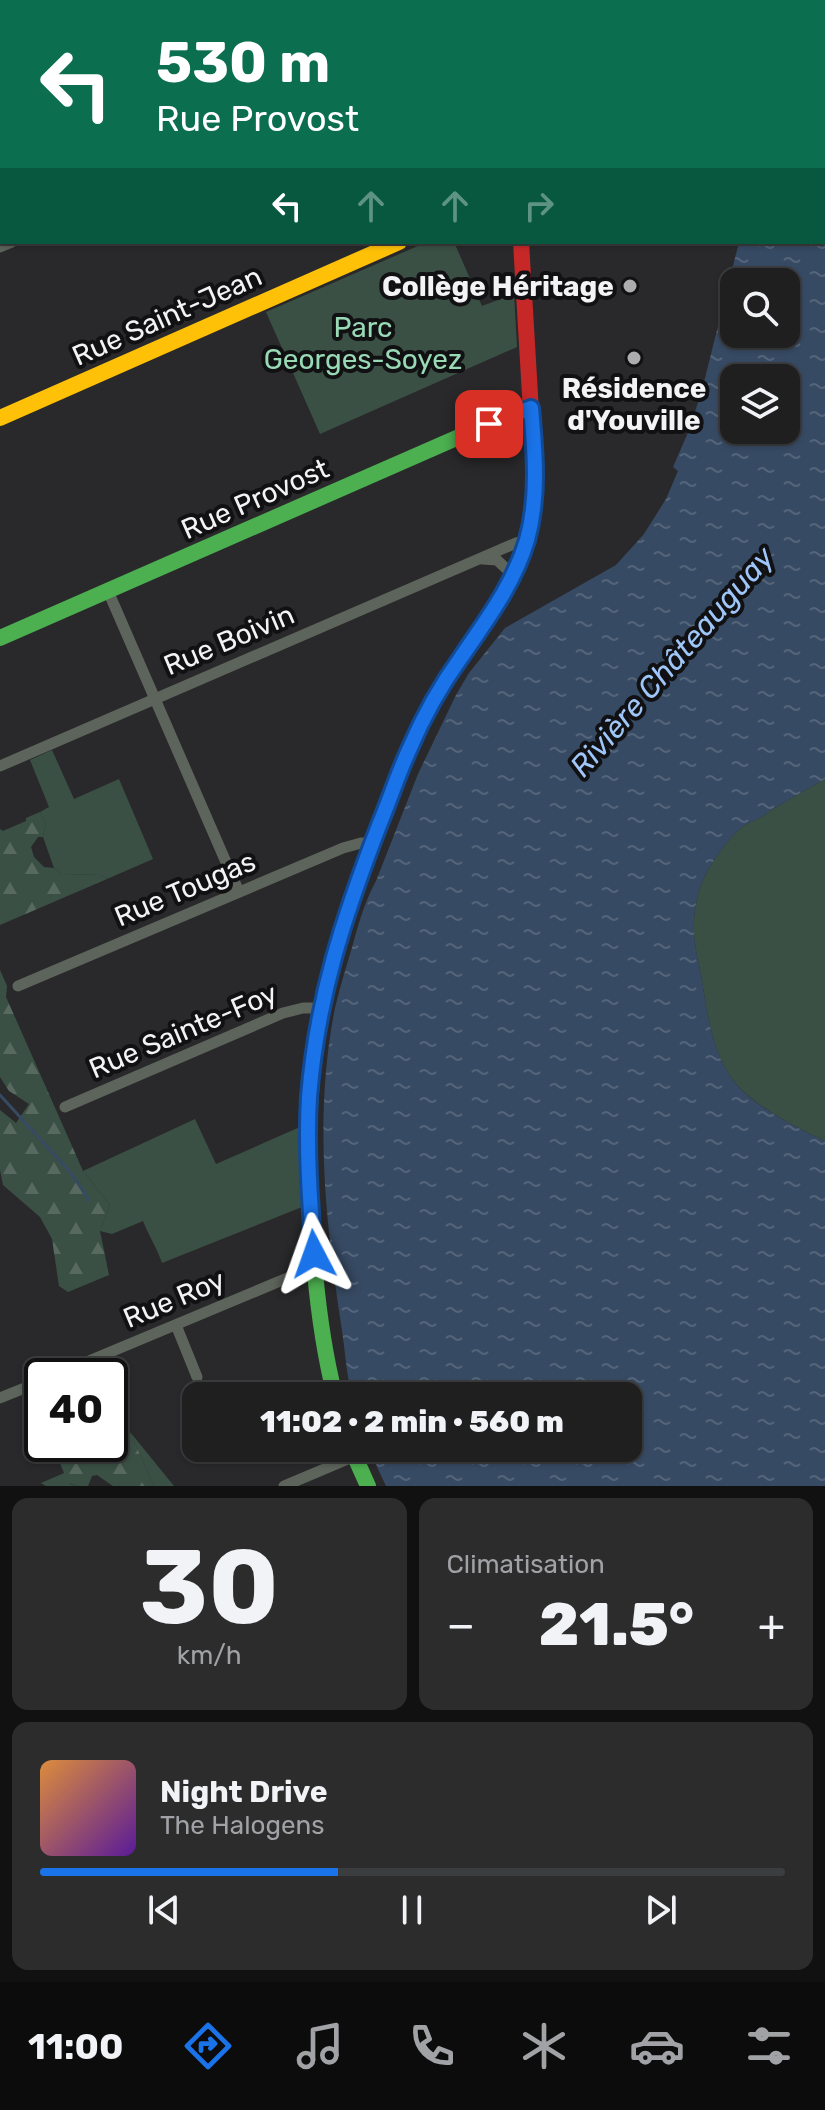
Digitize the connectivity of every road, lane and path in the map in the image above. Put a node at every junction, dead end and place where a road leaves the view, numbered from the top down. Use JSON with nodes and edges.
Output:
{"nodes":[{"id":1,"x":394,"y":244,"type":"edge"},
{"id":2,"x":521,"y":244,"type":"edge"},
{"id":3,"x":531,"y":408,"type":"junction"},
{"id":4,"x":0,"y":418,"type":"edge"},
{"id":5,"x":527,"y":540,"type":"junction"},
{"id":6,"x":477,"y":560,"type":"junction"},
{"id":7,"x":513,"y":575,"type":"junction"},
{"id":8,"x":108,"y":591,"type":"junction"},
{"id":9,"x":0,"y":638,"type":"edge"},
{"id":10,"x":155,"y":698,"type":"junction"},
{"id":11,"x":0,"y":766,"type":"edge"},
{"id":12,"x":372,"y":843,"type":"junction"},
{"id":13,"x":239,"y":892,"type":"junction"},
{"id":14,"x":18,"y":986,"type":"dead end"},
{"id":15,"x":321,"y":1008,"type":"junction"},
{"id":16,"x":65,"y":1107,"type":"dead end"},
{"id":17,"x":315,"y":1272,"type":"junction"},
{"id":18,"x":176,"y":1325,"type":"junction"},
{"id":19,"x":96,"y":1358,"type":"edge"},
{"id":20,"x":197,"y":1377,"type":"dead end"},
{"id":21,"x":332,"y":1382,"type":"edge"},
{"id":22,"x":24,"y":1388,"type":"edge"},
{"id":23,"x":0,"y":1398,"type":"edge"},
{"id":24,"x":333,"y":1462,"type":"edge"},
{"id":25,"x":357,"y":1462,"type":"edge"},
{"id":26,"x":284,"y":1486,"type":"edge"},
{"id":27,"x":368,"y":1486,"type":"edge"}],
"edges":[{"from":1,"to":4,"type":"street","name":"Rue Saint-Jean"},
{"from":2,"to":3,"type":"street"},
{"from":3,"to":5,"type":"street"},
{"from":3,"to":8,"type":"street","name":"Rue Provost"},
{"from":5,"to":6,"type":"street","name":"Rue Boivin"},
{"from":5,"to":7,"type":"street"},
{"from":6,"to":7,"type":"street"},
{"from":6,"to":10,"type":"street","name":"Rue Boivin"},
{"from":7,"to":12,"type":"street"},
{"from":8,"to":9,"type":"street","name":"Rue Provost"},
{"from":8,"to":10,"type":"street"},
{"from":10,"to":11,"type":"street","name":"Rue Boivin"},
{"from":10,"to":13,"type":"street"},
{"from":12,"to":13,"type":"street","name":"Rue Tougas"},
{"from":12,"to":15,"type":"street"},
{"from":13,"to":14,"type":"street","name":"Rue Tougas"},
{"from":15,"to":16,"type":"street","name":"Rue Sainte-Foy"},
{"from":15,"to":17,"type":"street"},
{"from":17,"to":18,"type":"street","name":"Rue Roy"},
{"from":17,"to":21,"type":"street"},
{"from":18,"to":19,"type":"street","name":"Rue Roy"},
{"from":18,"to":20,"type":"street"},
{"from":22,"to":23,"type":"street"},
{"from":24,"to":26,"type":"street"},
{"from":25,"to":27,"type":"street"}]}
